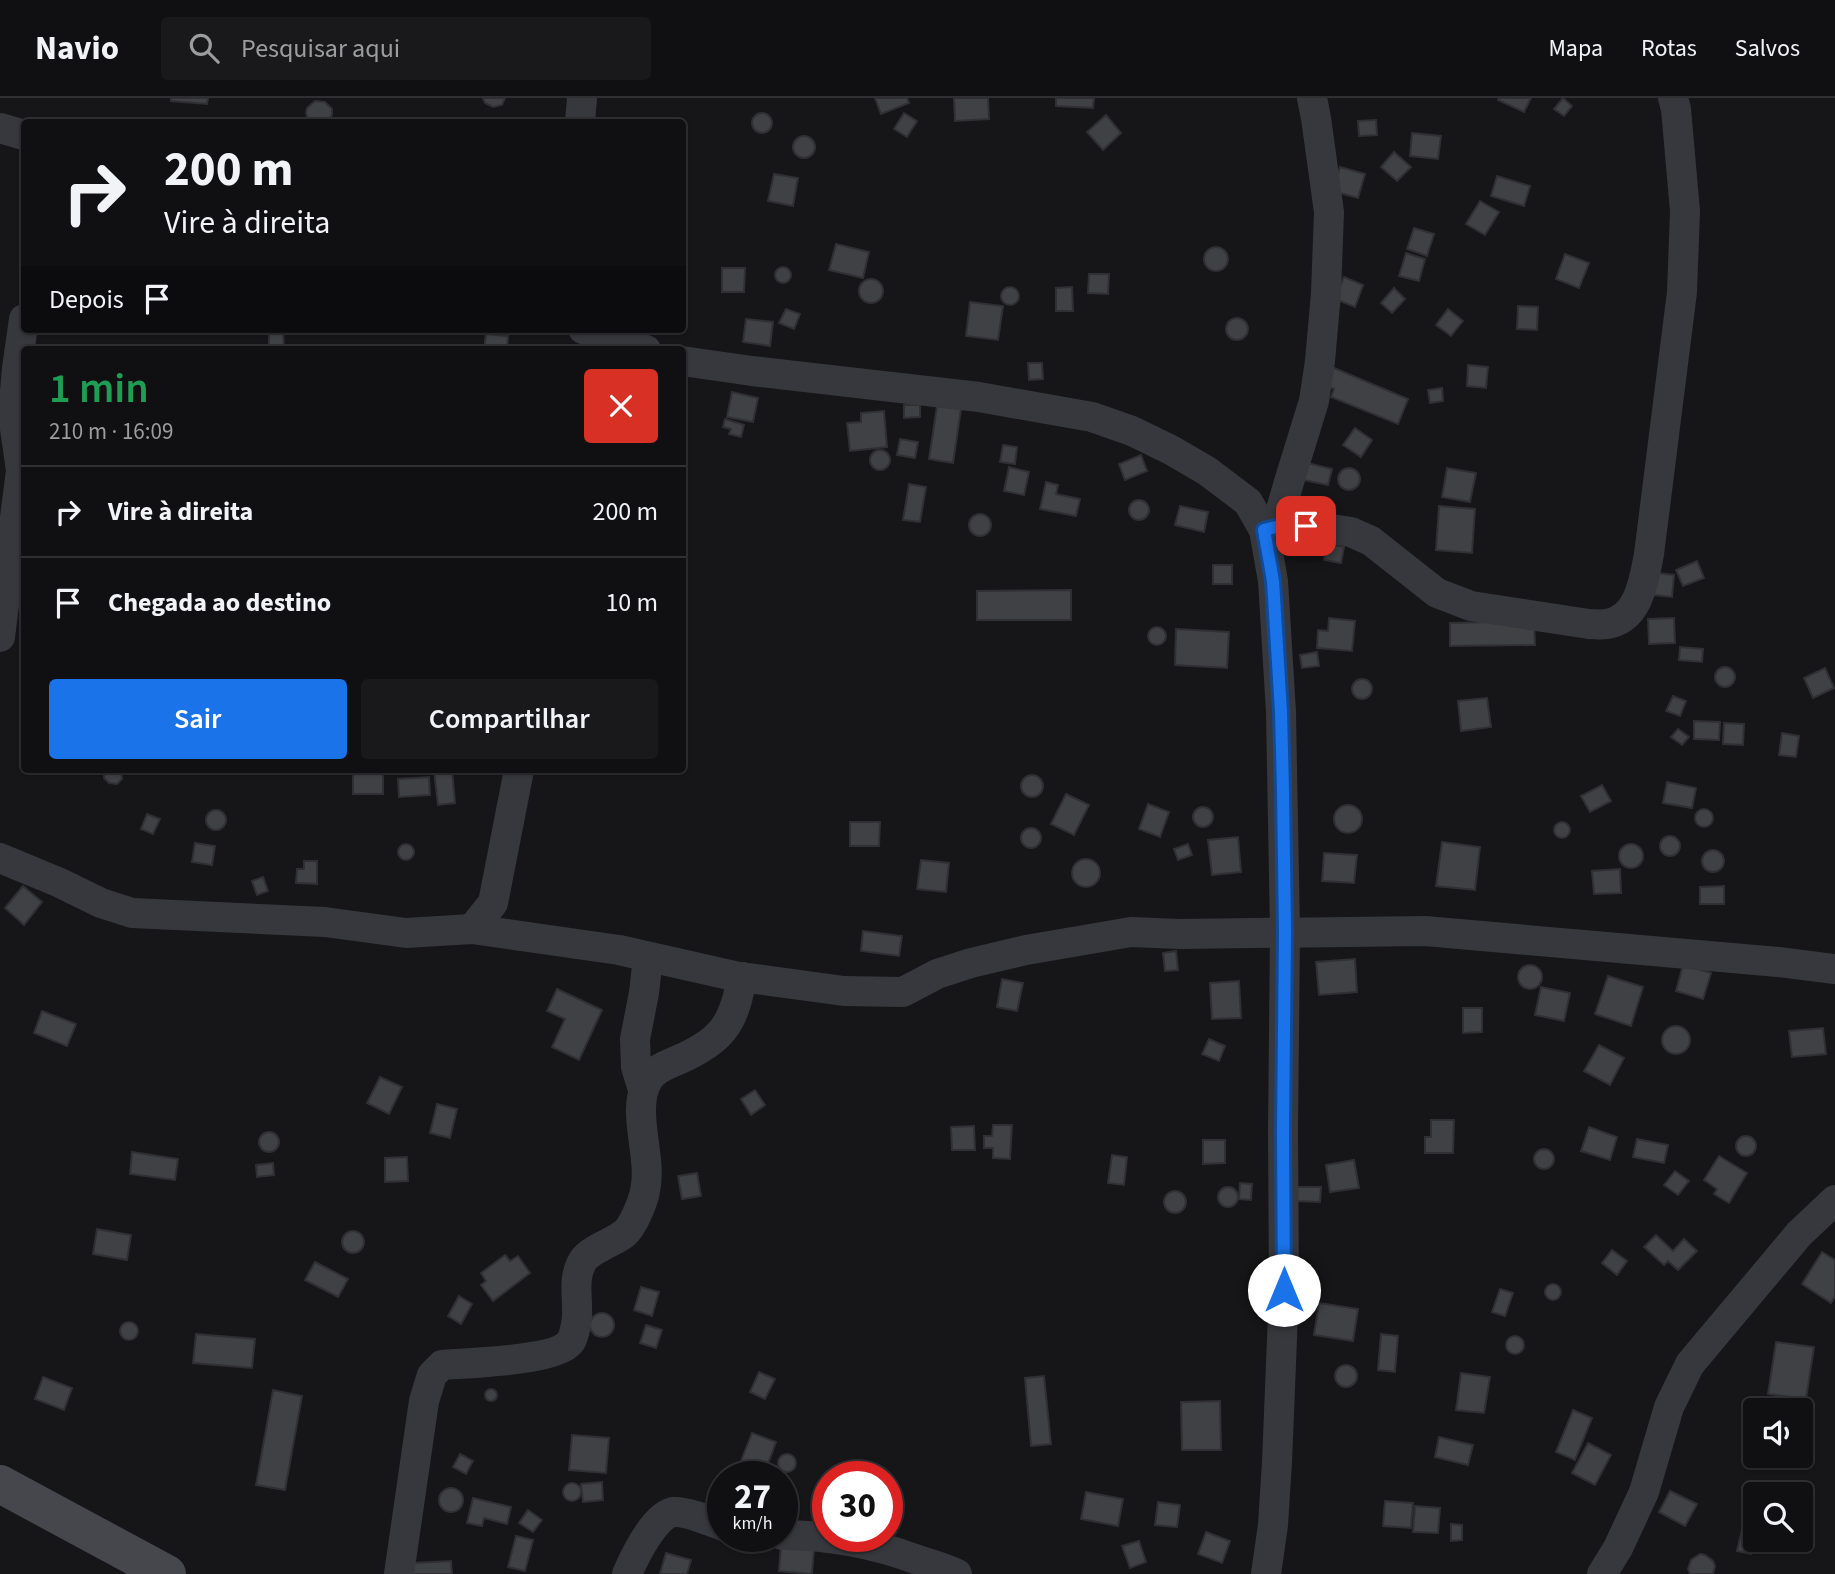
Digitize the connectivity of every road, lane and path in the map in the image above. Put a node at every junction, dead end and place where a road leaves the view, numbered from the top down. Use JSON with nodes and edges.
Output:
{"nodes":[{"id":1,"x":582,"y":98,"type":"edge"},
{"id":2,"x":1312,"y":98,"type":"edge"},
{"id":3,"x":1673,"y":98,"type":"edge"},
{"id":4,"x":579,"y":119,"type":"edge"},
{"id":5,"x":0,"y":128,"type":"edge"},
{"id":6,"x":21,"y":134,"type":"edge"},
{"id":7,"x":22,"y":333,"type":"edge"},
{"id":8,"x":593,"y":333,"type":"edge"},
{"id":9,"x":626,"y":346,"type":"edge"},
{"id":10,"x":686,"y":361,"type":"edge"},
{"id":11,"x":21,"y":470,"type":"edge"},
{"id":12,"x":21,"y":470,"type":"edge"},
{"id":13,"x":1270,"y":528,"type":"junction"},
{"id":14,"x":0,"y":637,"type":"edge"},
{"id":15,"x":518,"y":773,"type":"edge"},
{"id":16,"x":0,"y":858,"type":"edge"},
{"id":17,"x":493,"y":903,"type":"junction"},
{"id":18,"x":472,"y":929,"type":"junction"},
{"id":19,"x":1285,"y":932,"type":"junction"},
{"id":20,"x":519,"y":935,"type":"junction"},
{"id":21,"x":648,"y":957,"type":"junction"},
{"id":22,"x":1835,"y":969,"type":"edge"},
{"id":23,"x":743,"y":977,"type":"junction"},
{"id":24,"x":643,"y":1090,"type":"junction"},
{"id":25,"x":1835,"y":1200,"type":"edge"},
{"id":26,"x":0,"y":1484,"type":"edge"},
{"id":27,"x":707,"y":1521,"type":"edge"},
{"id":28,"x":798,"y":1535,"type":"edge"},
{"id":29,"x":164,"y":1573,"type":"edge"},
{"id":30,"x":399,"y":1574,"type":"edge"},
{"id":31,"x":627,"y":1574,"type":"edge"},
{"id":32,"x":957,"y":1574,"type":"edge"},
{"id":33,"x":1266,"y":1574,"type":"edge"},
{"id":34,"x":1602,"y":1574,"type":"edge"}],
"edges":[{"from":1,"to":4,"type":"street"},
{"from":2,"to":13,"type":"street"},
{"from":3,"to":13,"type":"street"},
{"from":5,"to":6,"type":"street"},
{"from":7,"to":12,"type":"street"},
{"from":8,"to":9,"type":"street"},
{"from":10,"to":13,"type":"street"},
{"from":11,"to":14,"type":"street"},
{"from":13,"to":19,"type":"street"},
{"from":15,"to":17,"type":"street"},
{"from":16,"to":18,"type":"street"},
{"from":17,"to":18,"type":"street"},
{"from":17,"to":20,"type":"street"},
{"from":18,"to":20,"type":"street"},
{"from":19,"to":22,"type":"street"},
{"from":19,"to":23,"type":"street"},
{"from":19,"to":33,"type":"street"},
{"from":20,"to":21,"type":"street"},
{"from":21,"to":23,"type":"street"},
{"from":21,"to":24,"type":"street"},
{"from":23,"to":24,"type":"street"},
{"from":24,"to":30,"type":"street"},
{"from":25,"to":34,"type":"street"},
{"from":26,"to":29,"type":"street"},
{"from":27,"to":31,"type":"street"},
{"from":28,"to":32,"type":"street"}]}
